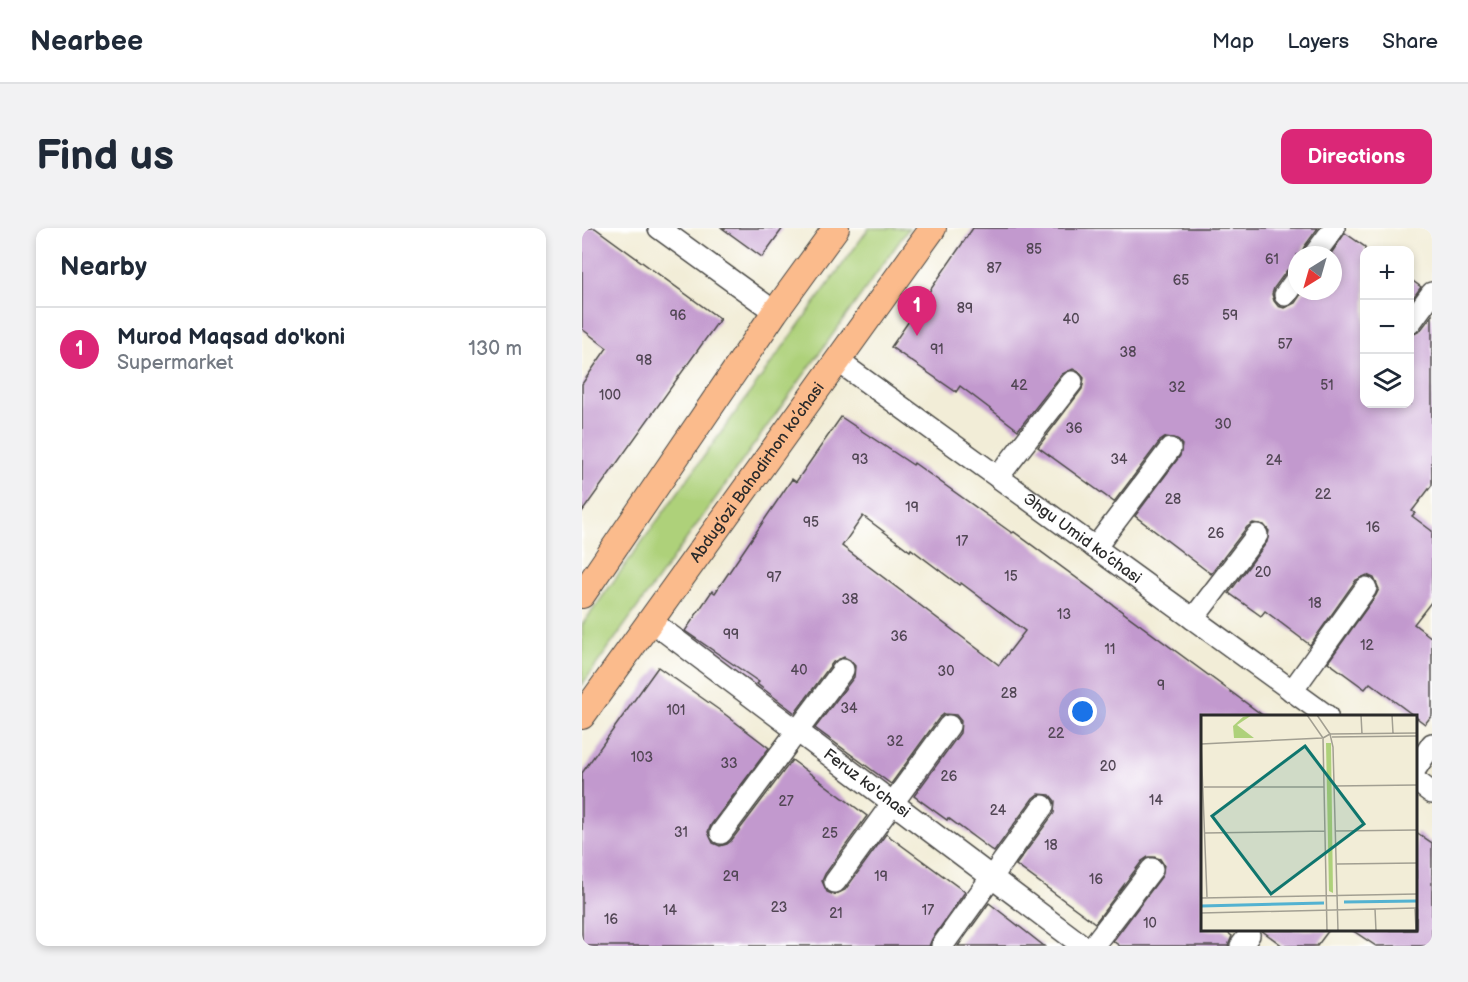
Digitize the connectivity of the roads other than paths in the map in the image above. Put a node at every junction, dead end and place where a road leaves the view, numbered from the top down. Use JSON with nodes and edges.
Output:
{"nodes":[{"id":1,"x":659,"y":228,"type":"edge"},
{"id":2,"x":836,"y":228,"type":"edge"},
{"id":3,"x":933,"y":228,"type":"edge"},
{"id":4,"x":1334,"y":228,"type":"edge"},
{"id":5,"x":1321,"y":246,"type":"edge"},
{"id":6,"x":1432,"y":293,"type":"edge"},
{"id":7,"x":774,"y":312,"type":"junction"},
{"id":8,"x":1414,"y":318,"type":"edge"},
{"id":9,"x":838,"y":361,"type":"junction"},
{"id":10,"x":1072,"y":382,"type":"dead end"},
{"id":11,"x":1170,"y":449,"type":"dead end"},
{"id":12,"x":998,"y":477,"type":"junction"},
{"id":13,"x":1257,"y":535,"type":"dead end"},
{"id":14,"x":1095,"y":548,"type":"junction"},
{"id":15,"x":586,"y":583,"type":"edge"},
{"id":16,"x":1366,"y":588,"type":"dead end"},
{"id":17,"x":1193,"y":619,"type":"junction"},
{"id":18,"x":651,"y":621,"type":"junction"},
{"id":19,"x":843,"y":670,"type":"dead end"},
{"id":20,"x":1292,"y":691,"type":"junction"},
{"id":21,"x":1324,"y":715,"type":"edge"},
{"id":22,"x":582,"y":716,"type":"edge"},
{"id":23,"x":949,"y":726,"type":"dead end"},
{"id":24,"x":796,"y":730,"type":"junction"},
{"id":25,"x":1432,"y":744,"type":"edge"},
{"id":26,"x":1417,"y":766,"type":"edge"},
{"id":27,"x":1417,"y":782,"type":"edge"},
{"id":28,"x":1432,"y":793,"type":"edge"},
{"id":29,"x":893,"y":803,"type":"junction"},
{"id":30,"x":1042,"y":806,"type":"dead end"},
{"id":31,"x":721,"y":833,"type":"dead end"},
{"id":32,"x":1152,"y":869,"type":"dead end"},
{"id":33,"x":991,"y":877,"type":"junction"},
{"id":34,"x":835,"y":882,"type":"dead end"},
{"id":35,"x":942,"y":946,"type":"edge"},
{"id":36,"x":1083,"y":946,"type":"edge"},
{"id":37,"x":1093,"y":946,"type":"edge"}],
"edges":[{"from":1,"to":7,"type":"street"},
{"from":2,"to":7,"type":"main road"},
{"from":3,"to":9,"type":"main road","name":"Abdug’ozi Bahodirhon ko’chasi"},
{"from":4,"to":5,"type":"street"},
{"from":6,"to":8,"type":"street"},
{"from":7,"to":15,"type":"main road"},
{"from":9,"to":12,"type":"street","name":"Эhgu Umid ko’chasi"},
{"from":9,"to":18,"type":"main road","name":"Abdug’ozi Bahodirhon ko’chasi"},
{"from":10,"to":12,"type":"street"},
{"from":11,"to":14,"type":"street"},
{"from":12,"to":14,"type":"street","name":"Эhgu Umid ko’chasi"},
{"from":13,"to":17,"type":"street"},
{"from":14,"to":17,"type":"street","name":"Эhgu Umid ko’chasi"},
{"from":16,"to":20,"type":"street"},
{"from":17,"to":20,"type":"street","name":"Эhgu Umid ko’chasi"},
{"from":18,"to":22,"type":"main road","name":"Abdug’ozi Bahodirhon ko’chasi"},
{"from":18,"to":24,"type":"street","name":"Feruz ko'chasi"},
{"from":19,"to":24,"type":"street"},
{"from":20,"to":21,"type":"street","name":"Эhgu Umid ko’chasi"},
{"from":23,"to":29,"type":"street"},
{"from":24,"to":29,"type":"street","name":"Feruz ko'chasi"},
{"from":24,"to":31,"type":"street"},
{"from":25,"to":26,"type":"street"},
{"from":27,"to":28,"type":"street"},
{"from":29,"to":33,"type":"street","name":"Feruz ko'chasi"},
{"from":29,"to":34,"type":"street"},
{"from":30,"to":33,"type":"street"},
{"from":32,"to":37,"type":"street"},
{"from":33,"to":35,"type":"street"},
{"from":33,"to":36,"type":"street","name":"Feruz ko'chasi"}]}
